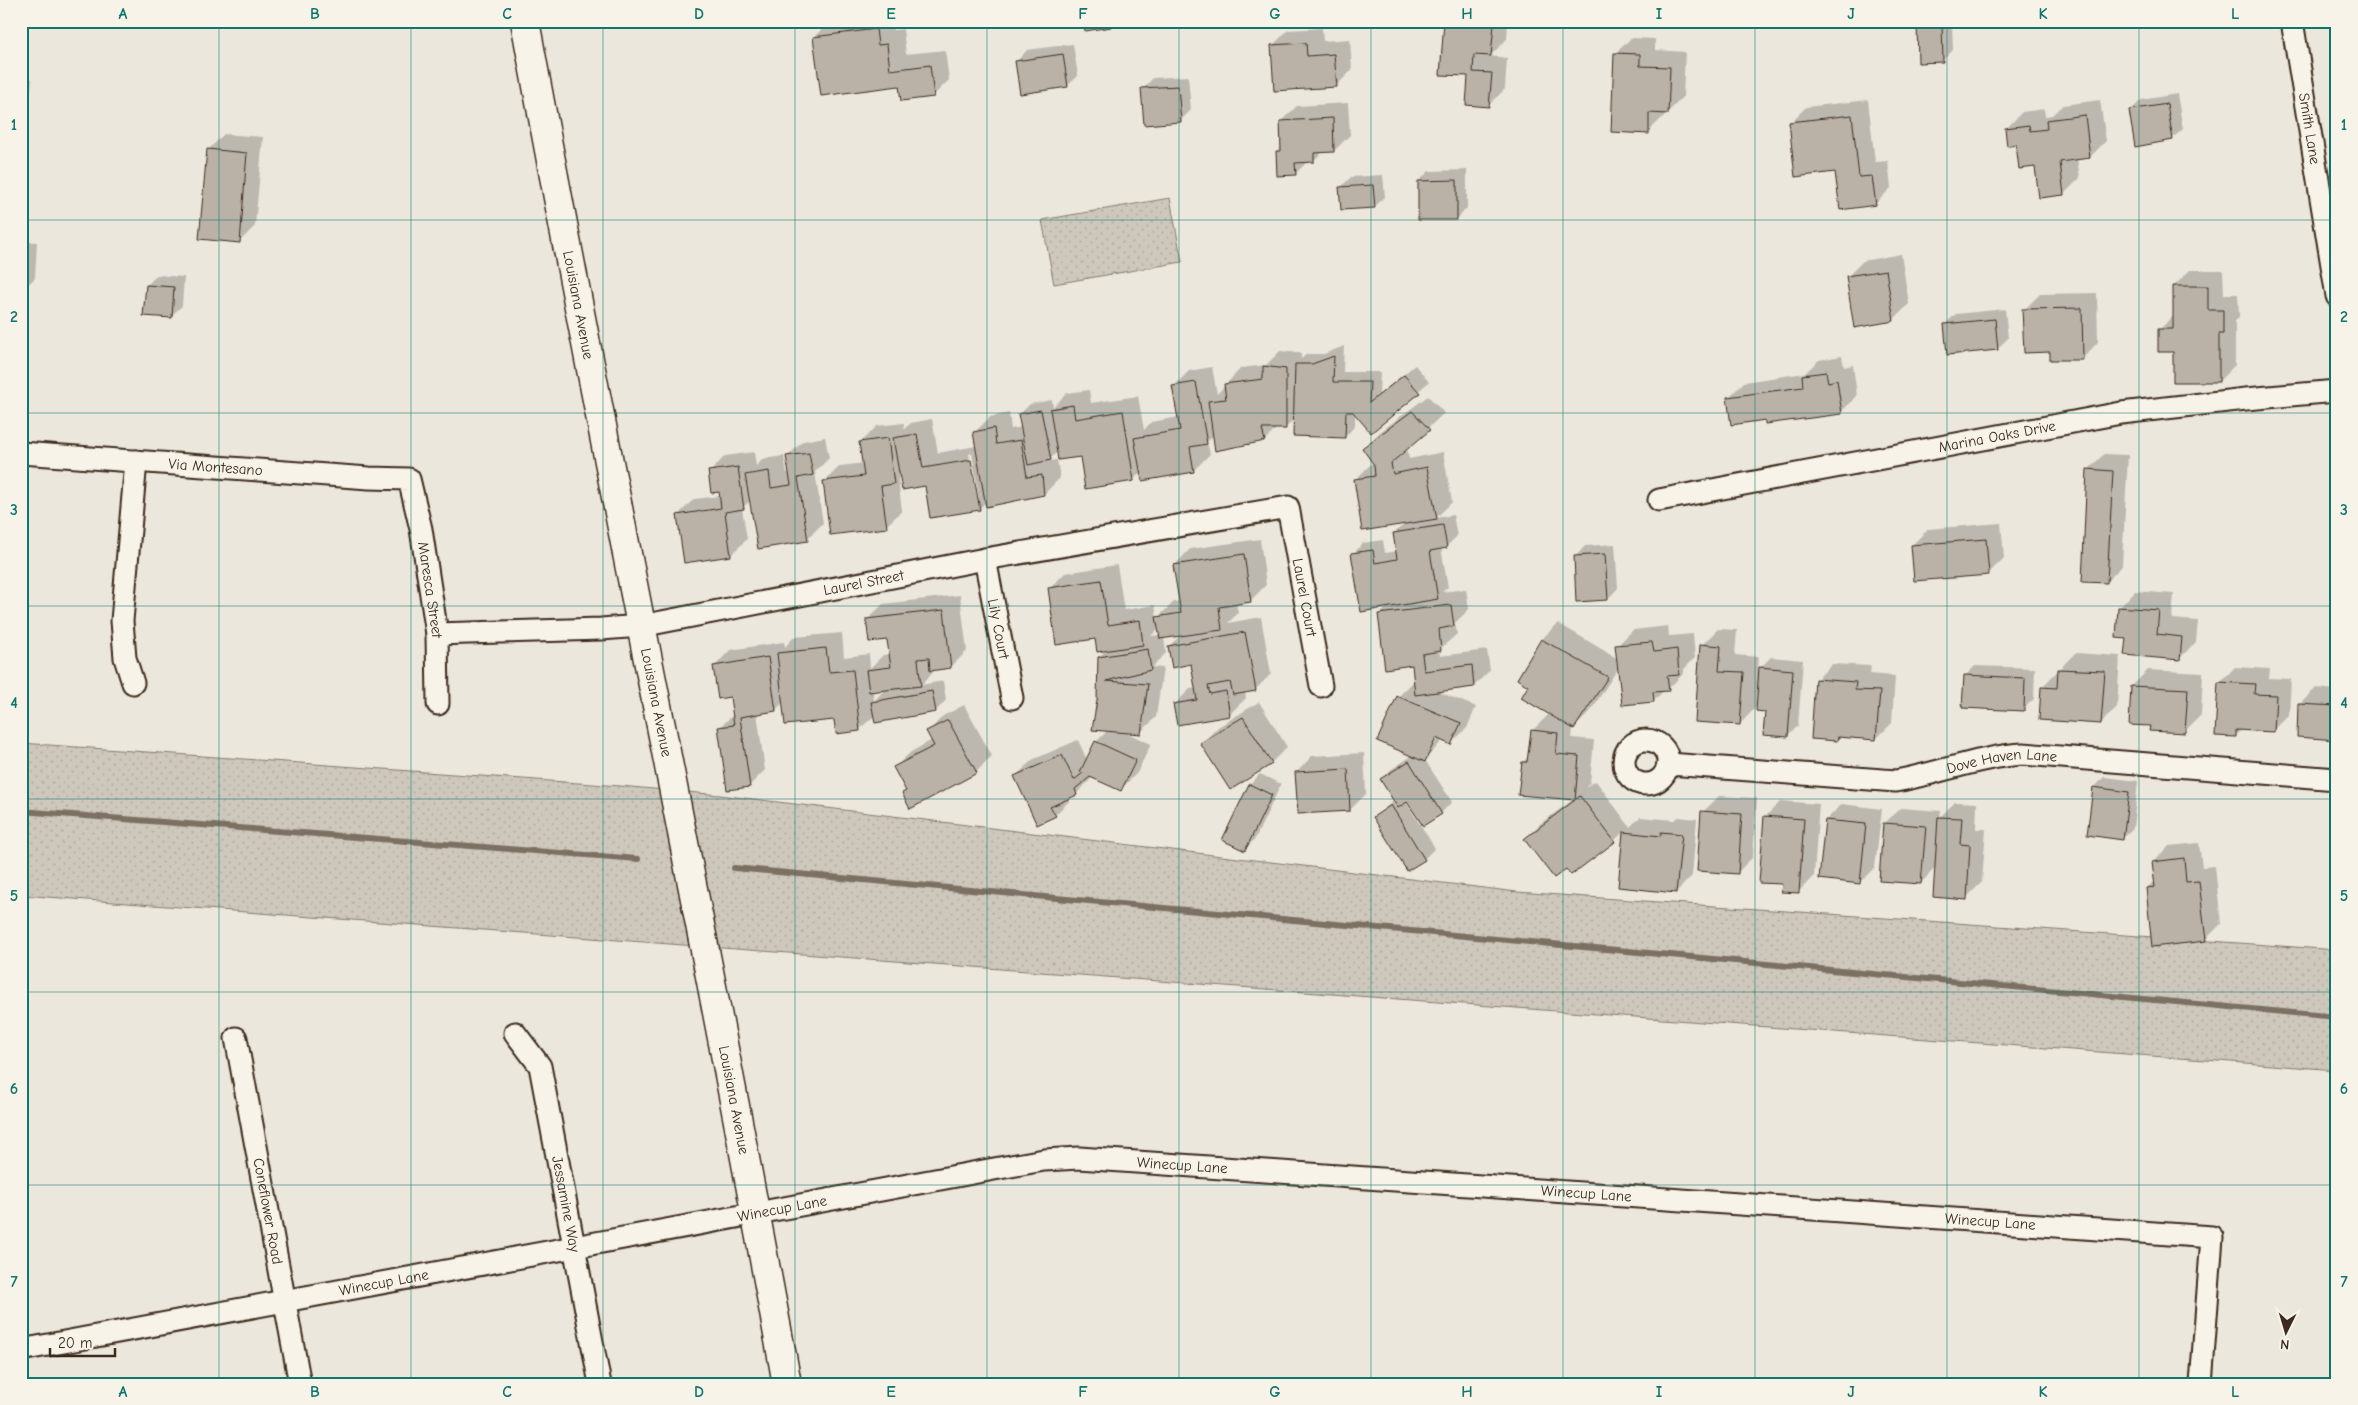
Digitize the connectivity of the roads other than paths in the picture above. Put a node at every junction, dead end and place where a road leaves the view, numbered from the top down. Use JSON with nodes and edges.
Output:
{"nodes":[{"id":1,"x":525,"y":21,"type":"edge"},
{"id":2,"x":2292,"y":21,"type":"edge"},
{"id":3,"x":2337,"y":296,"type":"edge"},
{"id":4,"x":2337,"y":392,"type":"edge"},
{"id":5,"x":21,"y":453,"type":"edge"},
{"id":6,"x":136,"y":461,"type":"junction"},
{"id":7,"x":409,"y":479,"type":"joint"},
{"id":8,"x":1659,"y":500,"type":"dead end"},
{"id":9,"x":1288,"y":507,"type":"joint"},
{"id":10,"x":985,"y":559,"type":"junction"},
{"id":11,"x":641,"y":626,"type":"junction"},
{"id":12,"x":437,"y":634,"type":"junction"},
{"id":13,"x":133,"y":683,"type":"dead end"},
{"id":14,"x":1321,"y":686,"type":"dead end"},
{"id":15,"x":1012,"y":698,"type":"dead end"},
{"id":16,"x":438,"y":704,"type":"dead end"},
{"id":17,"x":1669,"y":764,"type":"dead end"},
{"id":18,"x":2337,"y":779,"type":"edge"},
{"id":19,"x":515,"y":1033,"type":"dead end"},
{"id":20,"x":236,"y":1038,"type":"dead end"},
{"id":21,"x":757,"y":1214,"type":"junction"},
{"id":22,"x":574,"y":1247,"type":"junction"},
{"id":23,"x":284,"y":1300,"type":"junction"},
{"id":24,"x":21,"y":1350,"type":"edge"},
{"id":25,"x":300,"y":1384,"type":"edge"},
{"id":26,"x":600,"y":1384,"type":"edge"},
{"id":27,"x":787,"y":1384,"type":"edge"},
{"id":28,"x":2201,"y":1384,"type":"edge"}],
"edges":[{"from":1,"to":11,"type":"street","name":"Louisiana Avenue"},
{"from":2,"to":3,"type":"street","name":"Smith Lane"},
{"from":4,"to":8,"type":"street","name":"Marina Oaks Drive"},
{"from":5,"to":6,"type":"street","name":"Via Montesano"},
{"from":6,"to":7,"type":"street","name":"Via Montesano"},
{"from":6,"to":13,"type":"street"},
{"from":7,"to":12,"type":"street","name":"Maresca Street"},
{"from":9,"to":10,"type":"street","name":"Laurel Street"},
{"from":9,"to":14,"type":"street","name":"Laurel Court"},
{"from":10,"to":11,"type":"street","name":"Laurel Street"},
{"from":10,"to":15,"type":"street","name":"Lily Court"},
{"from":11,"to":12,"type":"street","name":"Laurel Street"},
{"from":11,"to":21,"type":"street","name":"Louisiana Avenue"},
{"from":12,"to":16,"type":"street","name":"Maresca Street"},
{"from":17,"to":18,"type":"street","name":"Dove Haven Lane"},
{"from":19,"to":22,"type":"street","name":"Jessamine Way"},
{"from":20,"to":23,"type":"street","name":"Coneflower Road"},
{"from":21,"to":22,"type":"street","name":"Winecup Lane"},
{"from":21,"to":27,"type":"street","name":"Louisiana Avenue"},
{"from":21,"to":28,"type":"street","name":"Winecup Lane"},
{"from":22,"to":23,"type":"street","name":"Winecup Lane"},
{"from":22,"to":26,"type":"street","name":"Jessamine Way"},
{"from":23,"to":24,"type":"street","name":"Winecup Lane"},
{"from":23,"to":25,"type":"street","name":"Coneflower Road"}]}
